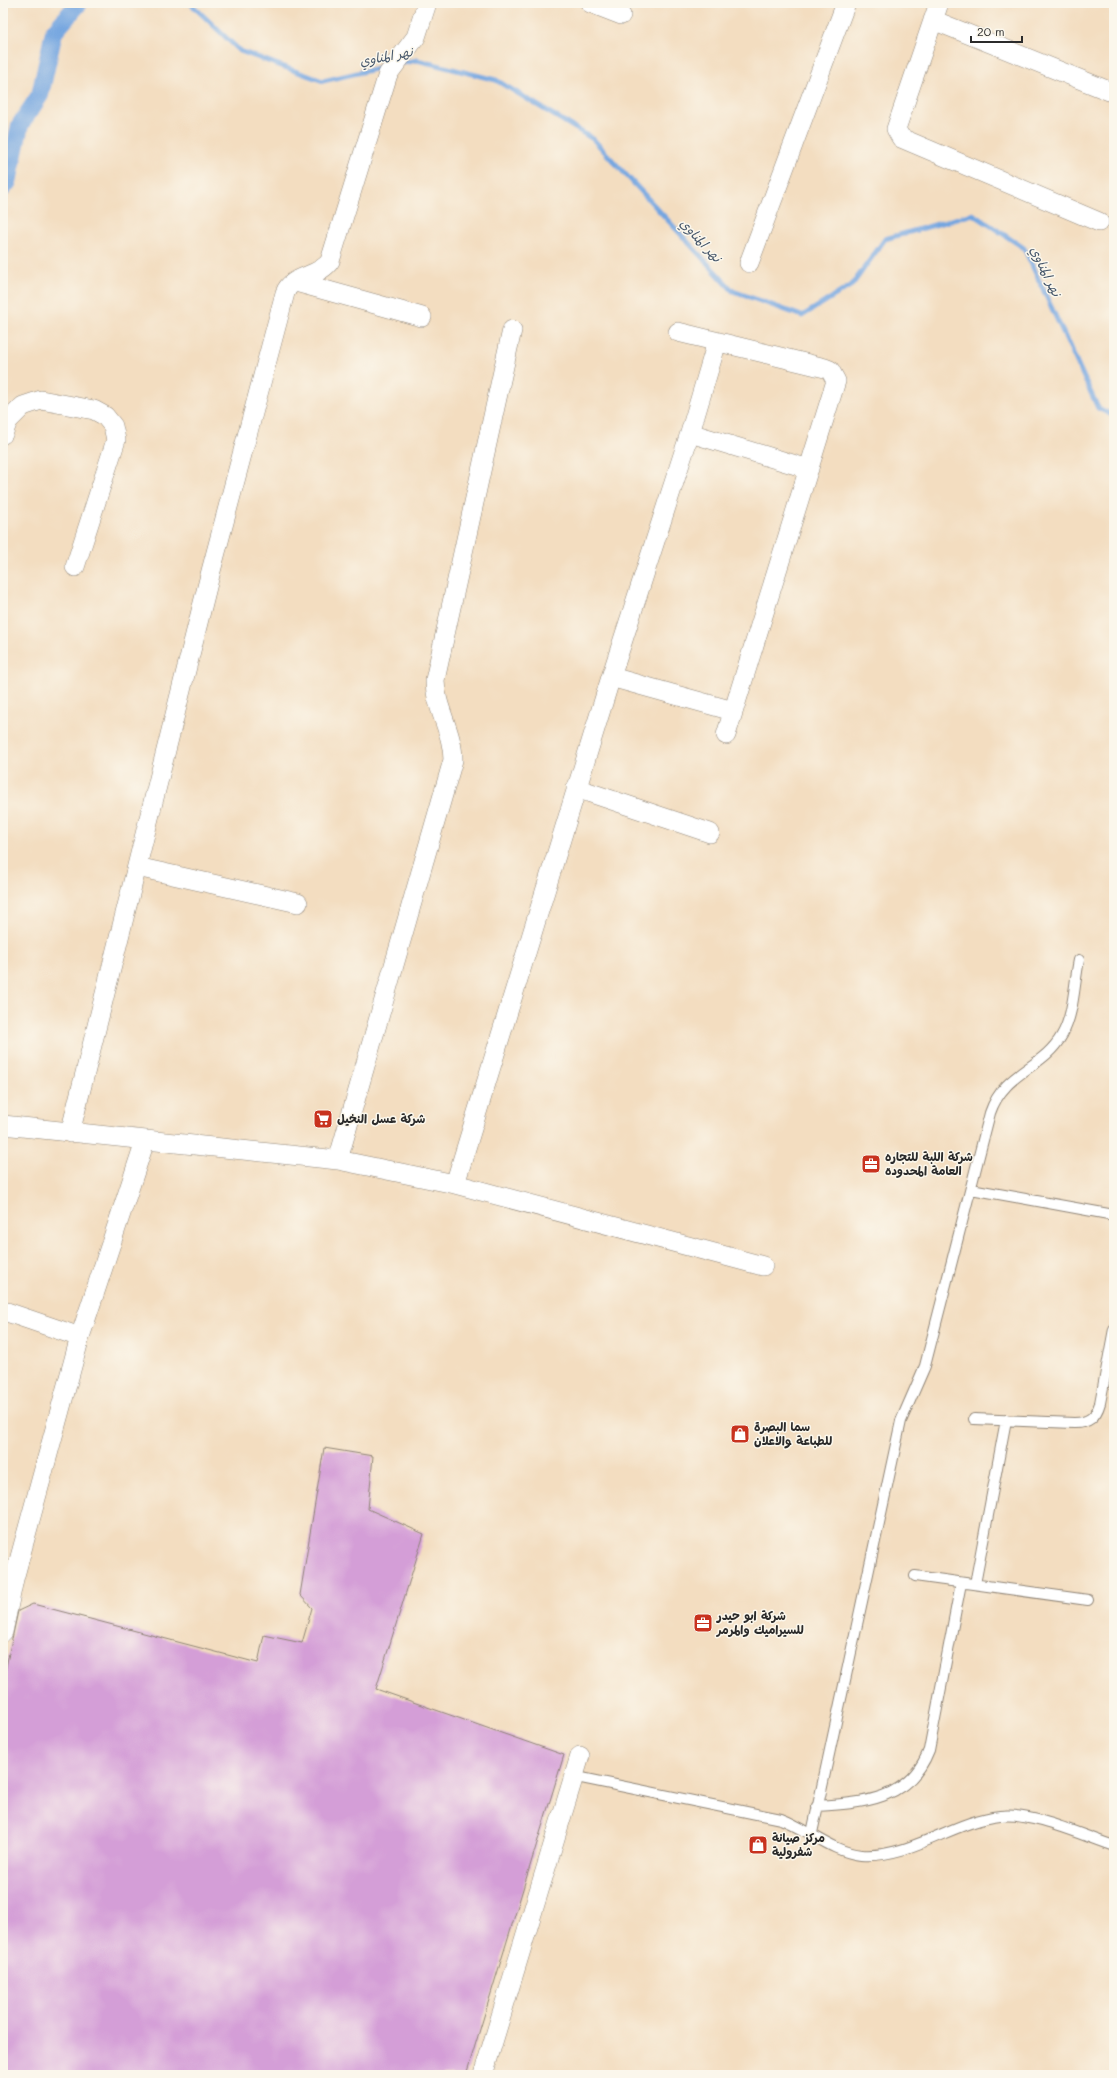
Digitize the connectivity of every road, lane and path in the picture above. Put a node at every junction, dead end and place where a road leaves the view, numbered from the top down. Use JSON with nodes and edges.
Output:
{"nodes":[{"id":1,"x":427,"y":3,"type":"edge"},
{"id":2,"x":590,"y":3,"type":"edge"},
{"id":3,"x":846,"y":3,"type":"edge"},
{"id":4,"x":936,"y":11,"type":"edge"},
{"id":5,"x":621,"y":15,"type":"dead end"},
{"id":6,"x":1114,"y":93,"type":"edge"},
{"id":7,"x":1099,"y":222,"type":"dead end"},
{"id":8,"x":749,"y":263,"type":"dead end"},
{"id":9,"x":296,"y":282,"type":"junction"},
{"id":10,"x":422,"y":317,"type":"dead end"},
{"id":11,"x":512,"y":330,"type":"dead end"},
{"id":12,"x":678,"y":332,"type":"dead end"},
{"id":13,"x":717,"y":342,"type":"junction"},
{"id":14,"x":690,"y":433,"type":"junction"},
{"id":15,"x":3,"y":434,"type":"edge"},
{"id":16,"x":809,"y":469,"type":"junction"},
{"id":17,"x":75,"y":567,"type":"dead end"},
{"id":18,"x":611,"y":677,"type":"junction"},
{"id":19,"x":733,"y":711,"type":"junction"},
{"id":20,"x":726,"y":735,"type":"dead end"},
{"id":21,"x":576,"y":788,"type":"junction"},
{"id":22,"x":710,"y":833,"type":"dead end"},
{"id":23,"x":137,"y":867,"type":"junction"},
{"id":24,"x":298,"y":903,"type":"dead end"},
{"id":25,"x":1079,"y":960,"type":"dead end"},
{"id":26,"x":3,"y":1125,"type":"edge"},
{"id":27,"x":70,"y":1133,"type":"junction"},
{"id":28,"x":146,"y":1140,"type":"junction"},
{"id":29,"x":338,"y":1160,"type":"junction"},
{"id":30,"x":455,"y":1184,"type":"junction"},
{"id":31,"x":971,"y":1189,"type":"junction"},
{"id":32,"x":1114,"y":1215,"type":"edge"},
{"id":33,"x":763,"y":1266,"type":"dead end"},
{"id":34,"x":7,"y":1312,"type":"dead end"},
{"id":35,"x":1114,"y":1329,"type":"edge"},
{"id":36,"x":80,"y":1337,"type":"junction"},
{"id":37,"x":974,"y":1419,"type":"dead end"},
{"id":38,"x":1006,"y":1420,"type":"junction"},
{"id":39,"x":915,"y":1576,"type":"dead end"},
{"id":40,"x":961,"y":1583,"type":"junction"},
{"id":41,"x":975,"y":1584,"type":"junction"},
{"id":42,"x":1088,"y":1600,"type":"dead end"},
{"id":43,"x":3,"y":1632,"type":"edge"},
{"id":44,"x":580,"y":1756,"type":"dead end"},
{"id":45,"x":572,"y":1776,"type":"junction"},
{"id":46,"x":817,"y":1806,"type":"junction"},
{"id":47,"x":812,"y":1834,"type":"junction"},
{"id":48,"x":1114,"y":1846,"type":"edge"},
{"id":49,"x":483,"y":2075,"type":"edge"}],
"edges":[{"from":1,"to":9,"type":"street"},
{"from":2,"to":5,"type":"street"},
{"from":3,"to":8,"type":"street"},
{"from":4,"to":6,"type":"street"},
{"from":4,"to":7,"type":"street"},
{"from":9,"to":10,"type":"street"},
{"from":9,"to":23,"type":"street"},
{"from":11,"to":29,"type":"street"},
{"from":12,"to":13,"type":"street"},
{"from":13,"to":14,"type":"street"},
{"from":13,"to":16,"type":"street"},
{"from":14,"to":16,"type":"street"},
{"from":14,"to":18,"type":"street"},
{"from":15,"to":17,"type":"street"},
{"from":16,"to":19,"type":"street"},
{"from":18,"to":19,"type":"street"},
{"from":18,"to":21,"type":"street"},
{"from":19,"to":20,"type":"street"},
{"from":21,"to":22,"type":"street"},
{"from":21,"to":30,"type":"street"},
{"from":23,"to":24,"type":"street"},
{"from":23,"to":27,"type":"street"},
{"from":25,"to":31,"type":"lane"},
{"from":26,"to":27,"type":"street"},
{"from":27,"to":28,"type":"street"},
{"from":28,"to":29,"type":"street"},
{"from":28,"to":36,"type":"street"},
{"from":29,"to":30,"type":"street"},
{"from":30,"to":33,"type":"street"},
{"from":31,"to":32,"type":"lane"},
{"from":31,"to":46,"type":"lane"},
{"from":34,"to":36,"type":"street"},
{"from":35,"to":38,"type":"lane"},
{"from":36,"to":43,"type":"street"},
{"from":37,"to":38,"type":"lane"},
{"from":38,"to":41,"type":"lane"},
{"from":39,"to":40,"type":"lane"},
{"from":40,"to":41,"type":"lane"},
{"from":40,"to":46,"type":"lane"},
{"from":41,"to":42,"type":"lane"},
{"from":44,"to":45,"type":"street"},
{"from":45,"to":47,"type":"lane"},
{"from":45,"to":49,"type":"street"},
{"from":46,"to":47,"type":"lane"},
{"from":47,"to":48,"type":"lane"}]}
